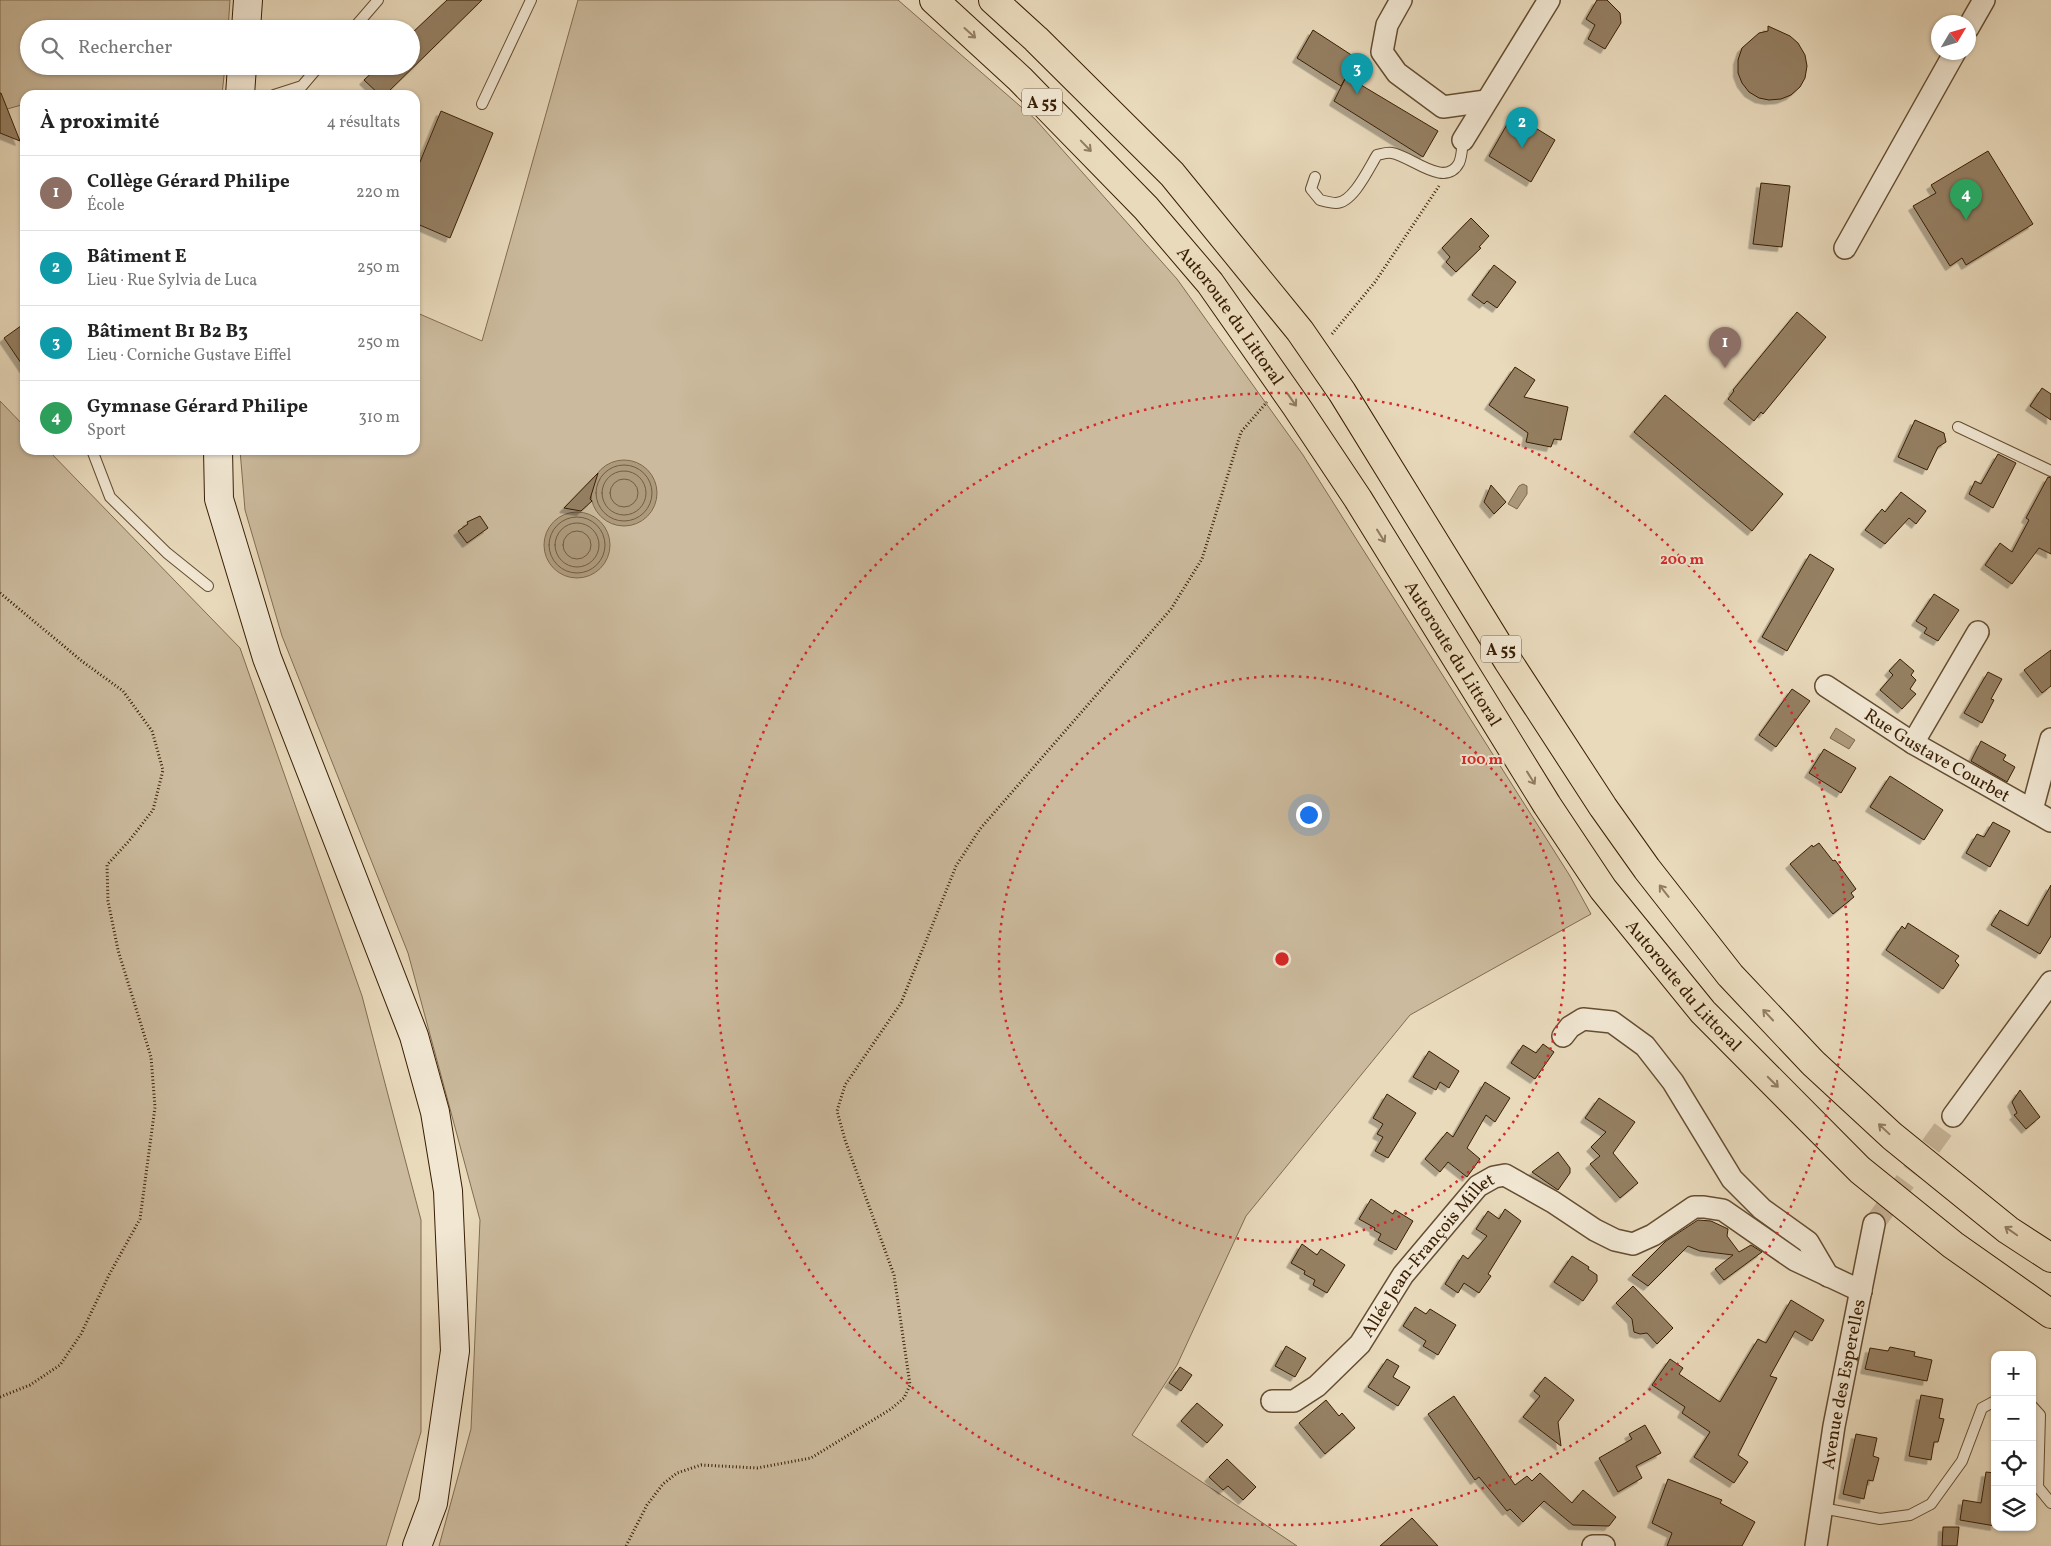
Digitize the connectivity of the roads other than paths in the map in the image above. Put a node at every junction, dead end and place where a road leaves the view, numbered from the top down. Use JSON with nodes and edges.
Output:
{"nodes":[{"id":1,"x":248,"y":0,"type":"edge"},
{"id":2,"x":378,"y":0,"type":"edge"},
{"id":3,"x":531,"y":0,"type":"edge"},
{"id":4,"x":934,"y":0,"type":"edge"},
{"id":5,"x":993,"y":0,"type":"edge"},
{"id":6,"x":1401,"y":0,"type":"edge"},
{"id":7,"x":1550,"y":0,"type":"edge"},
{"id":8,"x":1984,"y":0,"type":"edge"},
{"id":9,"x":1975,"y":15,"type":"edge"},
{"id":10,"x":247,"y":20,"type":"edge"},
{"id":11,"x":361,"y":20,"type":"edge"},
{"id":12,"x":1950,"y":60,"type":"edge"},
{"id":13,"x":241,"y":75,"type":"edge"},
{"id":14,"x":311,"y":75,"type":"edge"},
{"id":15,"x":240,"y":90,"type":"edge"},
{"id":16,"x":290,"y":90,"type":"edge"},
{"id":17,"x":1486,"y":101,"type":"junction"},
{"id":18,"x":482,"y":104,"type":"dead end"},
{"id":19,"x":1463,"y":140,"type":"joint"},
{"id":20,"x":1315,"y":177,"type":"dead end"},
{"id":21,"x":1845,"y":248,"type":"dead end"},
{"id":22,"x":1958,"y":427,"type":"dead end"},
{"id":23,"x":93,"y":455,"type":"edge"},
{"id":24,"x":218,"y":455,"type":"edge"},
{"id":25,"x":2051,"y":471,"type":"edge"},
{"id":26,"x":208,"y":586,"type":"dead end"},
{"id":27,"x":1978,"y":632,"type":"dead end"},
{"id":28,"x":1826,"y":686,"type":"dead end"},
{"id":29,"x":2051,"y":739,"type":"edge"},
{"id":30,"x":1913,"y":743,"type":"junction"},
{"id":31,"x":2032,"y":810,"type":"junction"},
{"id":32,"x":2051,"y":821,"type":"edge"},
{"id":33,"x":2051,"y":982,"type":"edge"},
{"id":34,"x":1563,"y":1036,"type":"dead end"},
{"id":35,"x":1953,"y":1116,"type":"tunnel mouth"},
{"id":36,"x":1874,"y":1224,"type":"tunnel mouth"},
{"id":37,"x":2051,"y":1258,"type":"edge"},
{"id":38,"x":1828,"y":1276,"type":"junction"},
{"id":39,"x":1861,"y":1291,"type":"junction"},
{"id":40,"x":2051,"y":1314,"type":"edge"},
{"id":41,"x":1272,"y":1402,"type":"dead end"},
{"id":42,"x":1991,"y":1403,"type":"edge"},
{"id":43,"x":2036,"y":1411,"type":"edge"},
{"id":44,"x":2051,"y":1503,"type":"edge"},
{"id":45,"x":1822,"y":1508,"type":"junction"},
{"id":46,"x":417,"y":1546,"type":"edge"},
{"id":47,"x":1592,"y":1546,"type":"edge"},
{"id":48,"x":1604,"y":1546,"type":"edge"},
{"id":49,"x":1816,"y":1546,"type":"edge"}],
"edges":[{"from":1,"to":10,"type":"main road"},
{"from":2,"to":11,"type":"lane"},
{"from":3,"to":18,"type":"lane"},
{"from":4,"to":40,"type":"highway","name":"Autoroute du Littoral","number":"A 55","one_way":true},
{"from":37,"to":5,"type":"highway","number":"A 55","one_way":true},
{"from":6,"to":17,"type":"street"},
{"from":7,"to":17,"type":"street"},
{"from":8,"to":9,"type":"street"},
{"from":12,"to":21,"type":"street"},
{"from":13,"to":15,"type":"main road"},
{"from":14,"to":16,"type":"lane"},
{"from":17,"to":19,"type":"street"},
{"from":19,"to":20,"type":"lane"},
{"from":22,"to":25,"type":"lane"},
{"from":23,"to":26,"type":"lane"},
{"from":24,"to":46,"type":"main road"},
{"from":27,"to":30,"type":"street"},
{"from":28,"to":30,"type":"street","name":"Rue Gustave Courbet"},
{"from":29,"to":31,"type":"street"},
{"from":30,"to":31,"type":"street","name":"Rue Gustave Courbet"},
{"from":31,"to":32,"type":"street","name":"Rue Gustave Courbet"},
{"from":33,"to":35,"type":"street"},
{"from":34,"to":38,"type":"street"},
{"from":36,"to":39,"type":"street","name":"Avenue des Esperelles"},
{"from":38,"to":39,"type":"street","name":"Allée Jean-François Millet"},
{"from":38,"to":41,"type":"street","name":"Allée Jean-François Millet"},
{"from":39,"to":45,"type":"street","name":"Avenue des Esperelles"},
{"from":42,"to":45,"type":"lane"},
{"from":43,"to":44,"type":"lane"},
{"from":45,"to":49,"type":"street","name":"Avenue des Esperelles"},
{"from":47,"to":48,"type":"street"}]}
